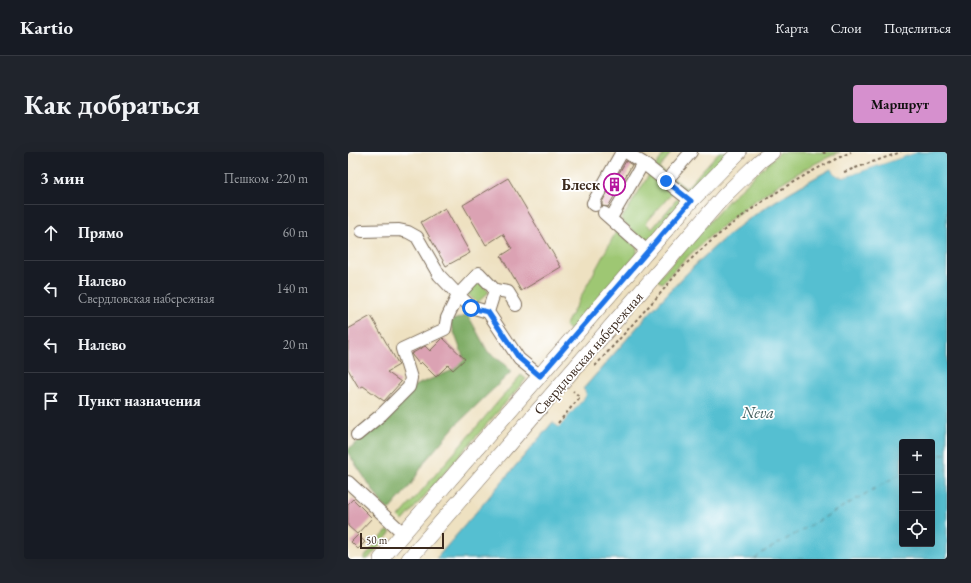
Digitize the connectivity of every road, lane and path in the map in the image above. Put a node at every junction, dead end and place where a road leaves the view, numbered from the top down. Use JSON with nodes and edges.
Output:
{"nodes":[{"id":1,"x":622,"y":152,"type":"edge"},
{"id":2,"x":626,"y":152,"type":"edge"},
{"id":3,"x":691,"y":152,"type":"edge"},
{"id":4,"x":739,"y":152,"type":"edge"},
{"id":5,"x":772,"y":152,"type":"edge"},
{"id":6,"x":824,"y":152,"type":"edge"},
{"id":7,"x":828,"y":152,"type":"edge"},
{"id":8,"x":851,"y":152,"type":"edge"},
{"id":9,"x":888,"y":152,"type":"edge"},
{"id":10,"x":901,"y":152,"type":"edge"},
{"id":11,"x":890,"y":156,"type":"junction"},
{"id":12,"x":643,"y":163,"type":"junction"},
{"id":13,"x":844,"y":172,"type":"dead end"},
{"id":14,"x":672,"y":174,"type":"dead end"},
{"id":15,"x":691,"y":201,"type":"junction"},
{"id":16,"x":604,"y":212,"type":"junction"},
{"id":17,"x":362,"y":231,"type":"dead end"},
{"id":18,"x":648,"y":252,"type":"junction"},
{"id":19,"x":495,"y":290,"type":"junction"},
{"id":20,"x":458,"y":295,"type":"junction"},
{"id":21,"x":516,"y":305,"type":"dead end"},
{"id":22,"x":488,"y":312,"type":"junction"},
{"id":23,"x":592,"y":369,"type":"dead end"},
{"id":24,"x":540,"y":376,"type":"junction"},
{"id":25,"x":576,"y":387,"type":"dead end"},
{"id":26,"x":558,"y":423,"type":"dead end"},
{"id":27,"x":357,"y":434,"type":"dead end"},
{"id":28,"x":348,"y":482,"type":"edge"},
{"id":29,"x":403,"y":533,"type":"junction"},
{"id":30,"x":381,"y":559,"type":"edge"},
{"id":31,"x":409,"y":559,"type":"edge"}],
"edges":[{"from":1,"to":16,"type":"lane"},
{"from":2,"to":12,"type":"lane"},
{"from":3,"to":14,"type":"lane"},
{"from":4,"to":15,"type":"main road","name":"Свердловская набережная"},
{"from":5,"to":31,"type":"main road","name":"Свердловская набережная"},
{"from":6,"to":7,"type":"path"},
{"from":8,"to":23,"type":"path"},
{"from":9,"to":11,"type":"path"},
{"from":10,"to":11,"type":"path"},
{"from":11,"to":13,"type":"path"},
{"from":12,"to":15,"type":"lane"},
{"from":12,"to":16,"type":"lane"},
{"from":15,"to":18,"type":"main road","name":"Свердловская набережная"},
{"from":16,"to":18,"type":"lane"},
{"from":17,"to":20,"type":"lane"},
{"from":18,"to":24,"type":"main road","name":"Свердловская набережная"},
{"from":19,"to":20,"type":"lane"},
{"from":19,"to":21,"type":"lane"},
{"from":19,"to":22,"type":"lane"},
{"from":20,"to":22,"type":"lane"},
{"from":20,"to":27,"type":"lane"},
{"from":22,"to":24,"type":"lane"},
{"from":24,"to":29,"type":"main road","name":"Свердловская набережная"},
{"from":25,"to":26,"type":"path"},
{"from":28,"to":29,"type":"lane"},
{"from":29,"to":30,"type":"main road","name":"Свердловская набережная"}]}
